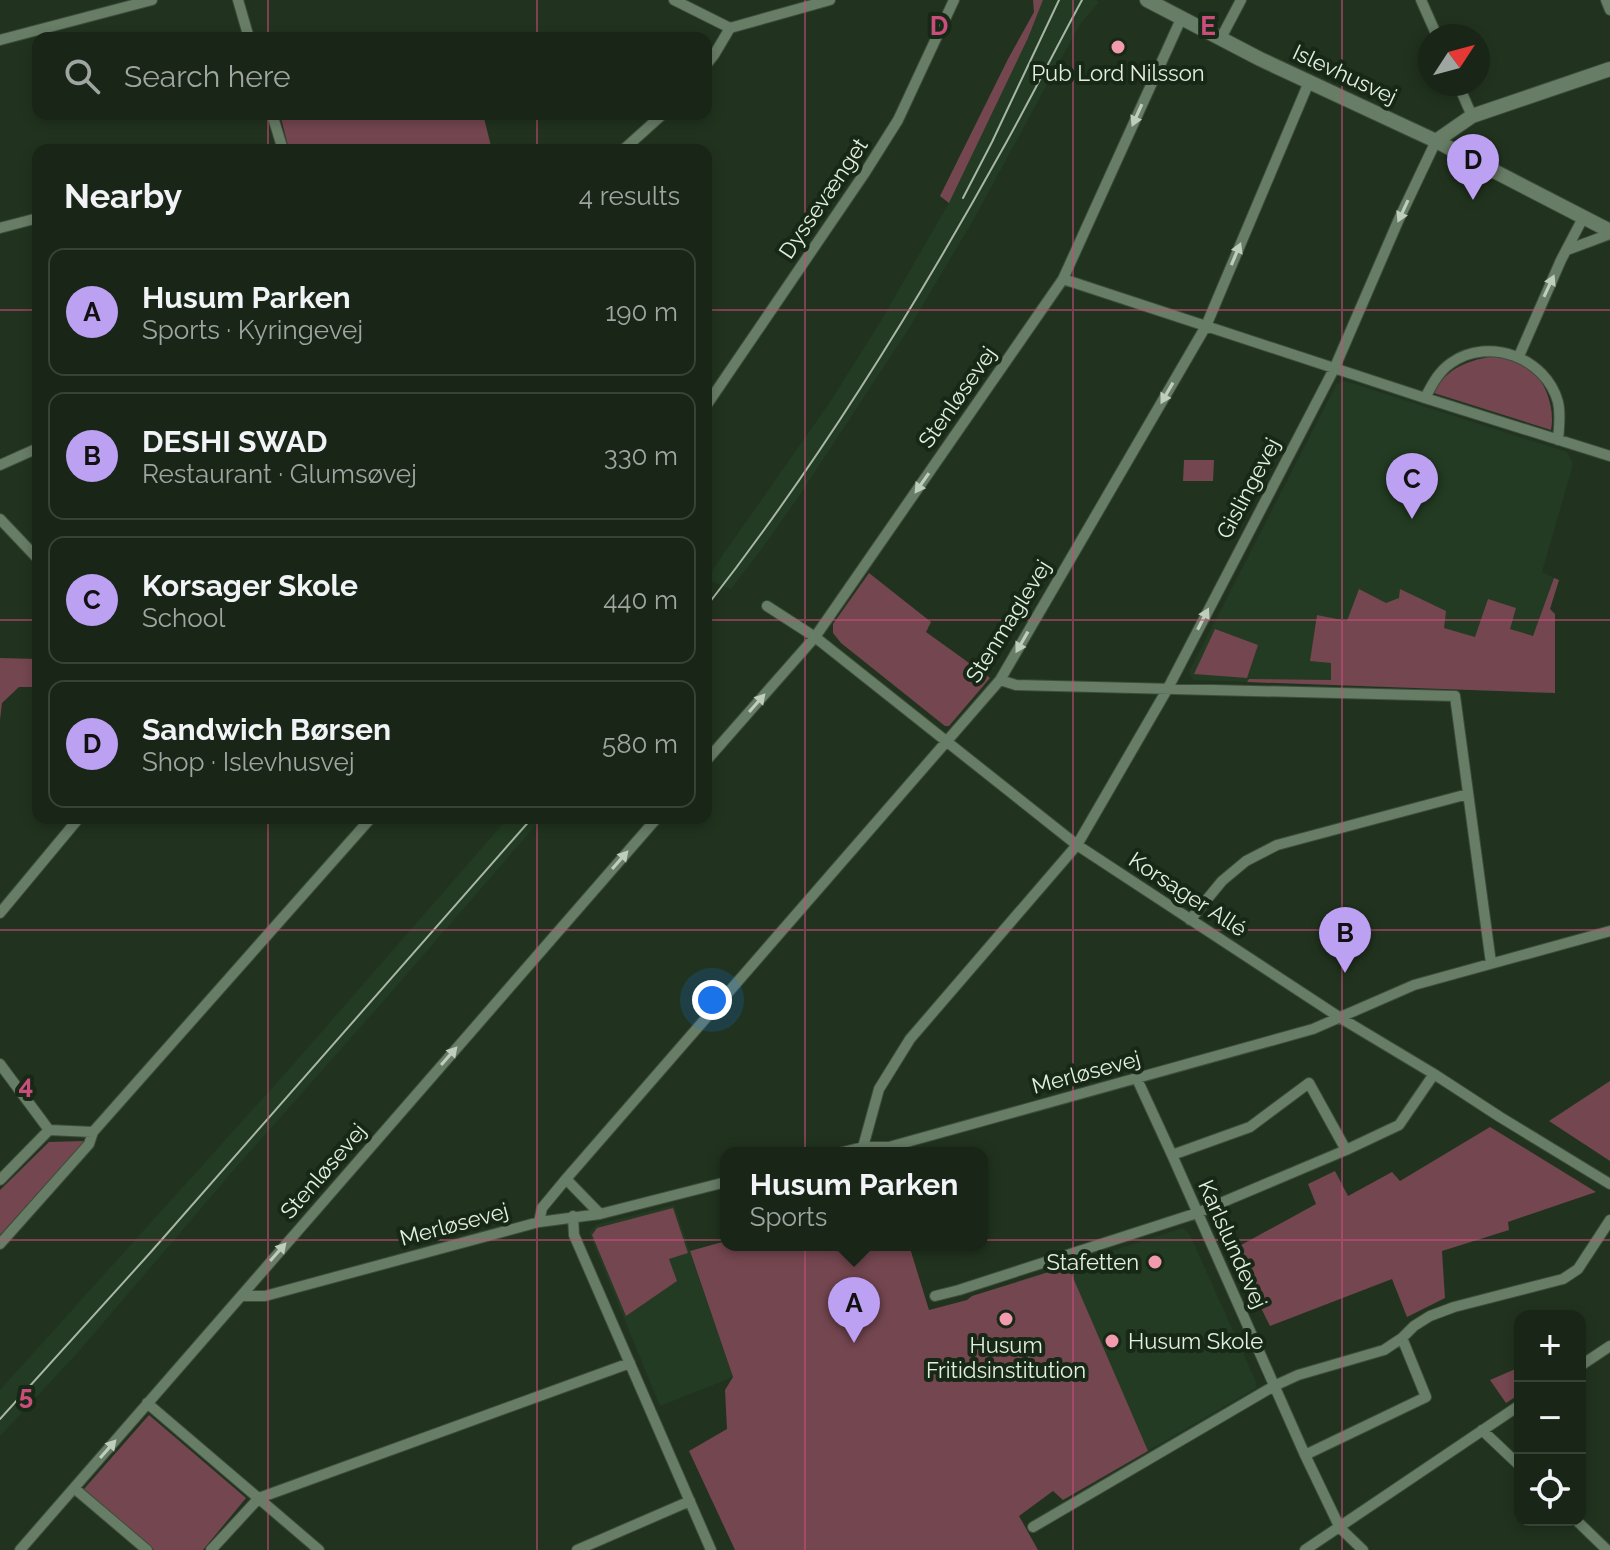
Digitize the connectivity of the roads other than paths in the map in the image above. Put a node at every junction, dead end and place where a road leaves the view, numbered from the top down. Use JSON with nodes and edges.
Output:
{"nodes":[{"id":1,"x":152,"y":0,"type":"edge"},
{"id":2,"x":238,"y":0,"type":"edge"},
{"id":3,"x":674,"y":0,"type":"edge"},
{"id":4,"x":830,"y":0,"type":"edge"},
{"id":5,"x":954,"y":0,"type":"edge"},
{"id":6,"x":1147,"y":0,"type":"edge"},
{"id":7,"x":1241,"y":0,"type":"edge"},
{"id":8,"x":1421,"y":0,"type":"edge"},
{"id":9,"x":1606,"y":0,"type":"edge"},
{"id":10,"x":1610,"y":10,"type":"edge"},
{"id":11,"x":1181,"y":19,"type":"junction"},
{"id":12,"x":1432,"y":24,"type":"edge"},
{"id":13,"x":730,"y":28,"type":"junction"},
{"id":14,"x":247,"y":32,"type":"edge"},
{"id":15,"x":1221,"y":38,"type":"junction"},
{"id":16,"x":0,"y":40,"type":"edge"},
{"id":17,"x":712,"y":58,"type":"edge"},
{"id":18,"x":1610,"y":69,"type":"edge"},
{"id":19,"x":1309,"y":82,"type":"junction"},
{"id":20,"x":1463,"y":96,"type":"edge"},
{"id":21,"x":1472,"y":116,"type":"junction"},
{"id":22,"x":274,"y":120,"type":"edge"},
{"id":23,"x":656,"y":120,"type":"edge"},
{"id":24,"x":1436,"y":141,"type":"junction"},
{"id":25,"x":281,"y":144,"type":"edge"},
{"id":26,"x":630,"y":144,"type":"edge"},
{"id":27,"x":1583,"y":218,"type":"junction"},
{"id":28,"x":32,"y":220,"type":"edge"},
{"id":29,"x":0,"y":228,"type":"edge"},
{"id":30,"x":1610,"y":233,"type":"edge"},
{"id":31,"x":1567,"y":250,"type":"junction"},
{"id":32,"x":1063,"y":279,"type":"junction"},
{"id":33,"x":1206,"y":326,"type":"junction"},
{"id":34,"x":1519,"y":356,"type":"junction"},
{"id":35,"x":1335,"y":367,"type":"junction"},
{"id":36,"x":712,"y":397,"type":"edge"},
{"id":37,"x":1425,"y":398,"type":"junction"},
{"id":38,"x":1558,"y":440,"type":"junction"},
{"id":39,"x":32,"y":451,"type":"edge"},
{"id":40,"x":1610,"y":456,"type":"edge"},
{"id":41,"x":0,"y":465,"type":"edge"},
{"id":42,"x":0,"y":519,"type":"edge"},
{"id":43,"x":32,"y":553,"type":"edge"},
{"id":44,"x":767,"y":606,"type":"dead end"},
{"id":45,"x":815,"y":637,"type":"junction"},
{"id":46,"x":1000,"y":680,"type":"junction"},
{"id":47,"x":1168,"y":688,"type":"junction"},
{"id":48,"x":946,"y":741,"type":"junction"},
{"id":49,"x":712,"y":754,"type":"edge"},
{"id":50,"x":1468,"y":794,"type":"junction"},
{"id":51,"x":74,"y":824,"type":"edge"},
{"id":52,"x":366,"y":824,"type":"edge"},
{"id":53,"x":652,"y":824,"type":"edge"},
{"id":54,"x":1077,"y":845,"type":"junction"},
{"id":55,"x":0,"y":913,"type":"edge"},
{"id":56,"x":1190,"y":920,"type":"junction"},
{"id":57,"x":1610,"y":931,"type":"edge"},
{"id":58,"x":1491,"y":963,"type":"junction"},
{"id":59,"x":1339,"y":1017,"type":"junction"},
{"id":60,"x":0,"y":1064,"type":"edge"},
{"id":61,"x":1434,"y":1074,"type":"junction"},
{"id":62,"x":1137,"y":1079,"type":"junction"},
{"id":63,"x":49,"y":1130,"type":"junction"},
{"id":64,"x":93,"y":1132,"type":"junction"},
{"id":65,"x":863,"y":1147,"type":"joint"},
{"id":66,"x":1346,"y":1150,"type":"junction"},
{"id":67,"x":1172,"y":1155,"type":"junction"},
{"id":68,"x":566,"y":1179,"type":"junction"},
{"id":69,"x":0,"y":1180,"type":"edge"},
{"id":70,"x":720,"y":1184,"type":"edge"},
{"id":71,"x":1610,"y":1184,"type":"edge"},
{"id":72,"x":1197,"y":1213,"type":"junction"},
{"id":73,"x":600,"y":1214,"type":"junction"},
{"id":74,"x":573,"y":1216,"type":"junction"},
{"id":75,"x":1610,"y":1220,"type":"edge"},
{"id":76,"x":539,"y":1222,"type":"junction"},
{"id":77,"x":0,"y":1244,"type":"edge"},
{"id":78,"x":241,"y":1296,"type":"junction"},
{"id":79,"x":935,"y":1296,"type":"dead end"},
{"id":80,"x":1402,"y":1338,"type":"junction"},
{"id":81,"x":1610,"y":1346,"type":"edge"},
{"id":82,"x":1586,"y":1362,"type":"edge"},
{"id":83,"x":630,"y":1363,"type":"junction"},
{"id":84,"x":1274,"y":1386,"type":"junction"},
{"id":85,"x":147,"y":1403,"type":"junction"},
{"id":86,"x":1514,"y":1409,"type":"edge"},
{"id":87,"x":1482,"y":1430,"type":"junction"},
{"id":88,"x":1305,"y":1455,"type":"junction"},
{"id":89,"x":1514,"y":1460,"type":"edge"},
{"id":90,"x":74,"y":1488,"type":"junction"},
{"id":91,"x":259,"y":1498,"type":"junction"},
{"id":92,"x":690,"y":1501,"type":"junction"},
{"id":93,"x":1582,"y":1526,"type":"edge"},
{"id":94,"x":1033,"y":1527,"type":"dead end"},
{"id":95,"x":1340,"y":1528,"type":"junction"},
{"id":96,"x":20,"y":1550,"type":"edge"},
{"id":97,"x":147,"y":1550,"type":"edge"},
{"id":98,"x":211,"y":1550,"type":"edge"},
{"id":99,"x":319,"y":1550,"type":"edge"},
{"id":100,"x":577,"y":1550,"type":"edge"},
{"id":101,"x":711,"y":1550,"type":"edge"},
{"id":102,"x":1305,"y":1550,"type":"edge"},
{"id":103,"x":1363,"y":1550,"type":"edge"},
{"id":104,"x":1607,"y":1550,"type":"edge"}],
"edges":[{"from":1,"to":16,"type":"street"},
{"from":2,"to":14,"type":"street"},
{"from":3,"to":13,"type":"street"},
{"from":4,"to":13,"type":"street"},
{"from":5,"to":36,"type":"street","name":"Dyssevænget"},
{"from":6,"to":11,"type":"street","name":"Islevhusvej"},
{"from":7,"to":15,"type":"street"},
{"from":8,"to":12,"type":"street"},
{"from":9,"to":10,"type":"street"},
{"from":11,"to":15,"type":"street","name":"Islevhusvej"},
{"from":11,"to":32,"type":"street","name":"Stenløsevej","one_way":true},
{"from":13,"to":17,"type":"street"},
{"from":15,"to":19,"type":"street","name":"Islevhusvej"},
{"from":18,"to":21,"type":"street"},
{"from":19,"to":24,"type":"street","name":"Islevhusvej"},
{"from":33,"to":19,"type":"street","name":"Stenmaglevej","one_way":true},
{"from":20,"to":21,"type":"street"},
{"from":21,"to":24,"type":"street"},
{"from":22,"to":25,"type":"street"},
{"from":23,"to":26,"type":"street"},
{"from":24,"to":27,"type":"street","name":"Islevhusvej"},
{"from":24,"to":35,"type":"street","name":"Gislingevej","one_way":true},
{"from":27,"to":30,"type":"street","name":"Islevhusvej"},
{"from":27,"to":31,"type":"street"},
{"from":28,"to":29,"type":"street"},
{"from":30,"to":31,"type":"street"},
{"from":34,"to":31,"type":"street","one_way":true},
{"from":32,"to":33,"type":"street"},
{"from":32,"to":45,"type":"street","name":"Stenløsevej","one_way":true},
{"from":33,"to":35,"type":"street"},
{"from":33,"to":46,"type":"street","name":"Stenmaglevej","one_way":true},
{"from":34,"to":37,"type":"street"},
{"from":34,"to":38,"type":"street"},
{"from":35,"to":37,"type":"street"},
{"from":47,"to":35,"type":"street","name":"Gislingevej","one_way":true},
{"from":37,"to":38,"type":"street"},
{"from":38,"to":40,"type":"street"},
{"from":39,"to":41,"type":"street"},
{"from":42,"to":43,"type":"street"},
{"from":44,"to":45,"type":"street","name":"Korsager Allé"},
{"from":45,"to":48,"type":"street","name":"Korsager Allé"},
{"from":49,"to":45,"type":"street","name":"Stenløsevej","one_way":true},
{"from":46,"to":47,"type":"street"},
{"from":46,"to":48,"type":"street","name":"Stenmaglevej"},
{"from":47,"to":50,"type":"street"},
{"from":47,"to":54,"type":"street","name":"Gislingevej"},
{"from":48,"to":54,"type":"street","name":"Korsager Allé"},
{"from":48,"to":68,"type":"street","name":"Stenmaglevej"},
{"from":50,"to":56,"type":"street"},
{"from":50,"to":58,"type":"street"},
{"from":51,"to":55,"type":"street"},
{"from":52,"to":64,"type":"street"},
{"from":78,"to":53,"type":"street","name":"Stenløsevej","one_way":true},
{"from":54,"to":56,"type":"street","name":"Korsager Allé"},
{"from":54,"to":65,"type":"street","name":"Gislingevej"},
{"from":56,"to":59,"type":"street","name":"Korsager Allé"},
{"from":57,"to":58,"type":"street","name":"Merløsevej"},
{"from":58,"to":59,"type":"street","name":"Merløsevej"},
{"from":59,"to":61,"type":"street","name":"Korsager Allé"},
{"from":59,"to":62,"type":"street","name":"Merløsevej"},
{"from":60,"to":63,"type":"street"},
{"from":61,"to":66,"type":"street"},
{"from":61,"to":71,"type":"street","name":"Korsager Allé"},
{"from":62,"to":65,"type":"street","name":"Merløsevej"},
{"from":62,"to":67,"type":"street","name":"Karlslundevej"},
{"from":63,"to":64,"type":"street"},
{"from":63,"to":69,"type":"street"},
{"from":64,"to":77,"type":"street"},
{"from":66,"to":67,"type":"street"},
{"from":66,"to":72,"type":"street"},
{"from":67,"to":72,"type":"street","name":"Karlslundevej"},
{"from":68,"to":73,"type":"street"},
{"from":68,"to":76,"type":"street","name":"Stenmaglevej"},
{"from":70,"to":73,"type":"street","name":"Merløsevej"},
{"from":72,"to":79,"type":"street"},
{"from":72,"to":84,"type":"street","name":"Karlslundevej"},
{"from":73,"to":74,"type":"street","name":"Merløsevej"},
{"from":74,"to":76,"type":"street","name":"Merløsevej"},
{"from":74,"to":83,"type":"street"},
{"from":75,"to":80,"type":"street"},
{"from":76,"to":78,"type":"street","name":"Merløsevej"},
{"from":78,"to":85,"type":"street","name":"Stenløsevej"},
{"from":80,"to":84,"type":"street"},
{"from":80,"to":88,"type":"street"},
{"from":81,"to":82,"type":"street"},
{"from":83,"to":91,"type":"street"},
{"from":83,"to":92,"type":"street"},
{"from":84,"to":88,"type":"street","name":"Karlslundevej"},
{"from":84,"to":94,"type":"street"},
{"from":90,"to":85,"type":"street","name":"Stenløsevej","one_way":true},
{"from":85,"to":91,"type":"street"},
{"from":86,"to":87,"type":"street"},
{"from":87,"to":89,"type":"street"},
{"from":87,"to":95,"type":"street"},
{"from":88,"to":95,"type":"street","name":"Karlslundevej"},
{"from":90,"to":96,"type":"street","name":"Stenløsevej"},
{"from":90,"to":97,"type":"street"},
{"from":91,"to":98,"type":"street"},
{"from":91,"to":99,"type":"street"},
{"from":92,"to":100,"type":"street"},
{"from":92,"to":101,"type":"street"},
{"from":93,"to":104,"type":"street"},
{"from":95,"to":102,"type":"street"},
{"from":95,"to":103,"type":"street","name":"Karlslundevej"}]}
